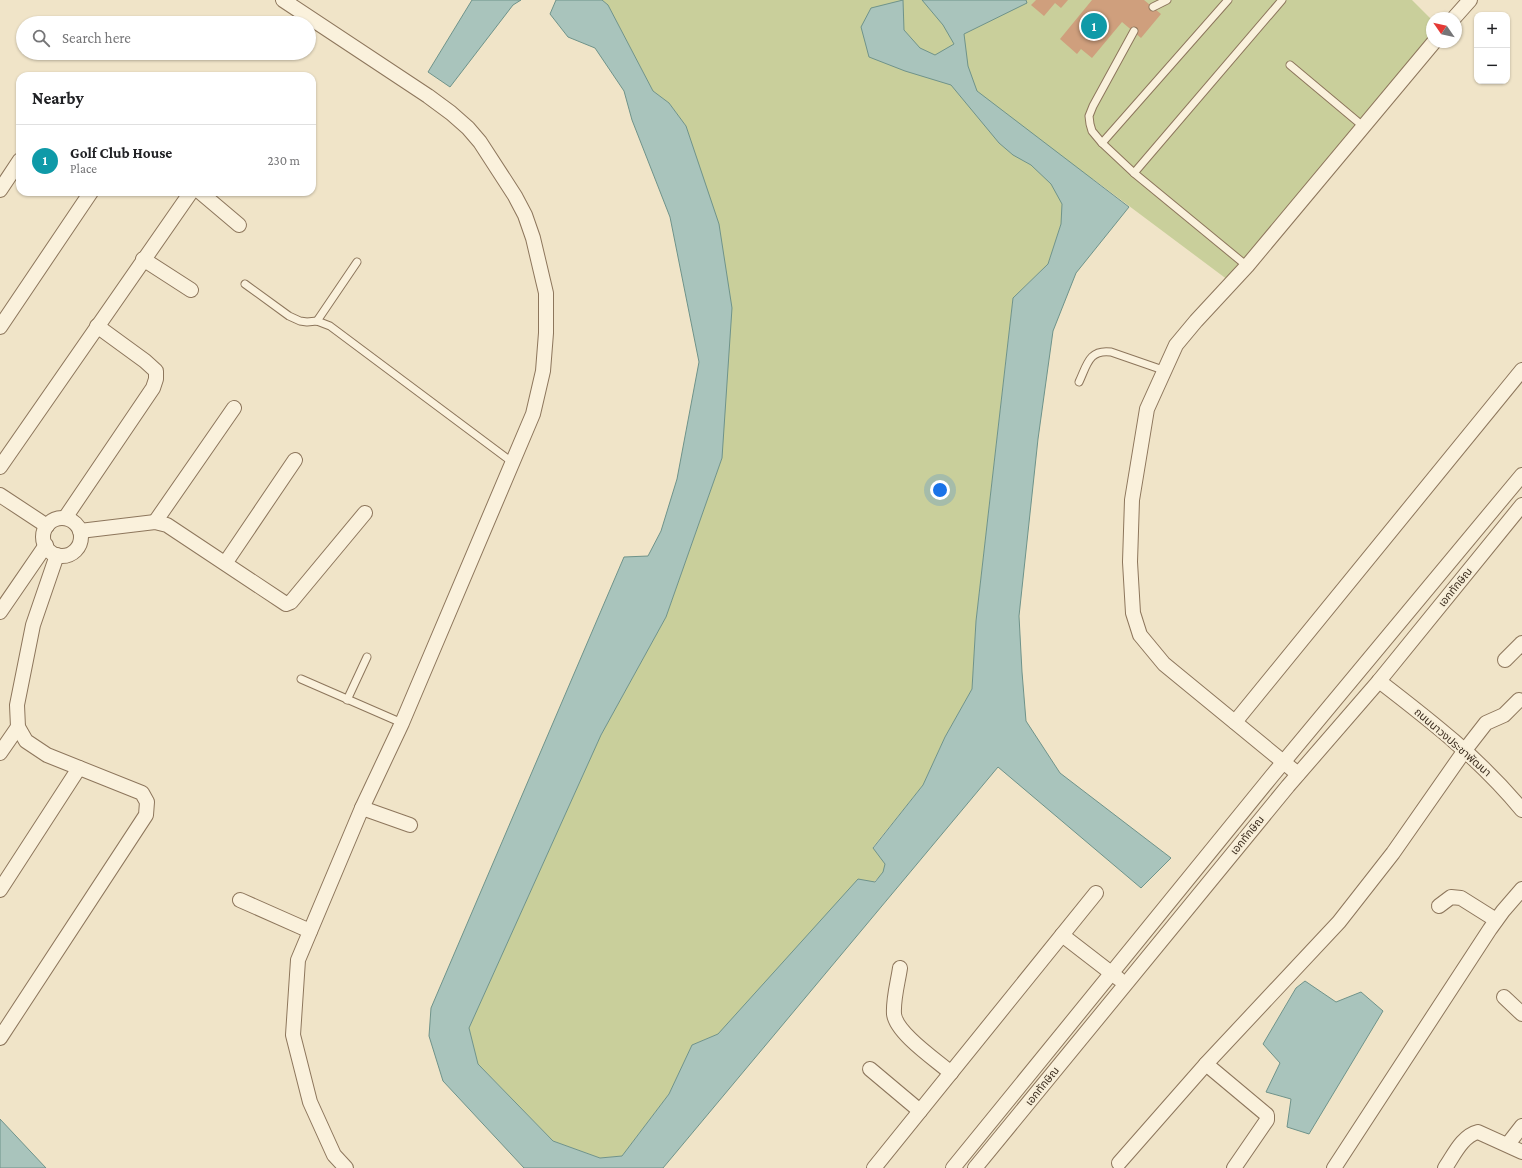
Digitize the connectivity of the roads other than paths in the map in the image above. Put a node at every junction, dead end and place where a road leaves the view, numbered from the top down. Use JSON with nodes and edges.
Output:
{"nodes":[{"id":1,"x":283,"y":0,"type":"edge"},
{"id":2,"x":1167,"y":0,"type":"edge"},
{"id":3,"x":1228,"y":0,"type":"edge"},
{"id":4,"x":1282,"y":0,"type":"edge"},
{"id":5,"x":1470,"y":0,"type":"edge"},
{"id":6,"x":1153,"y":7,"type":"dead end"},
{"id":7,"x":1459,"y":12,"type":"edge"},
{"id":8,"x":307,"y":16,"type":"edge"},
{"id":9,"x":316,"y":22,"type":"edge"},
{"id":10,"x":1134,"y":31,"type":"dead end"},
{"id":11,"x":1429,"y":48,"type":"edge"},
{"id":12,"x":1290,"y":65,"type":"dead end"},
{"id":13,"x":1364,"y":127,"type":"junction"},
{"id":14,"x":1102,"y":144,"type":"junction"},
{"id":15,"x":16,"y":166,"type":"edge"},
{"id":16,"x":1134,"y":173,"type":"junction"},
{"id":17,"x":0,"y":190,"type":"edge"},
{"id":18,"x":88,"y":196,"type":"edge"},
{"id":19,"x":187,"y":196,"type":"edge"},
{"id":20,"x":205,"y":196,"type":"edge"},
{"id":21,"x":239,"y":226,"type":"dead end"},
{"id":22,"x":143,"y":259,"type":"junction"},
{"id":23,"x":357,"y":262,"type":"dead end"},
{"id":24,"x":1247,"y":266,"type":"junction"},
{"id":25,"x":244,"y":284,"type":"dead end"},
{"id":26,"x":191,"y":290,"type":"dead end"},
{"id":27,"x":317,"y":321,"type":"junction"},
{"id":28,"x":0,"y":326,"type":"edge"},
{"id":29,"x":97,"y":326,"type":"junction"},
{"id":30,"x":1163,"y":370,"type":"junction"},
{"id":31,"x":1522,"y":370,"type":"edge"},
{"id":32,"x":1080,"y":382,"type":"dead end"},
{"id":33,"x":234,"y":408,"type":"dead end"},
{"id":34,"x":295,"y":460,"type":"dead end"},
{"id":35,"x":512,"y":462,"type":"junction"},
{"id":36,"x":0,"y":467,"type":"edge"},
{"id":37,"x":1522,"y":475,"type":"edge"},
{"id":38,"x":0,"y":495,"type":"edge"},
{"id":39,"x":1522,"y":505,"type":"edge"},
{"id":40,"x":365,"y":513,"type":"dead end"},
{"id":41,"x":65,"y":518,"type":"junction"},
{"id":42,"x":155,"y":522,"type":"junction"},
{"id":43,"x":47,"y":526,"type":"junction"},
{"id":44,"x":80,"y":531,"type":"junction"},
{"id":45,"x":46,"y":545,"type":"junction"},
{"id":46,"x":56,"y":554,"type":"junction"},
{"id":47,"x":226,"y":562,"type":"junction"},
{"id":48,"x":0,"y":612,"type":"edge"},
{"id":49,"x":1522,"y":643,"type":"edge"},
{"id":50,"x":367,"y":657,"type":"dead end"},
{"id":51,"x":1505,"y":660,"type":"dead end"},
{"id":52,"x":301,"y":679,"type":"dead end"},
{"id":53,"x":1379,"y":681,"type":"junction"},
{"id":54,"x":347,"y":700,"type":"junction"},
{"id":55,"x":1519,"y":700,"type":"dead end"},
{"id":56,"x":1235,"y":722,"type":"junction"},
{"id":57,"x":402,"y":723,"type":"junction"},
{"id":58,"x":18,"y":727,"type":"junction"},
{"id":59,"x":1465,"y":750,"type":"junction"},
{"id":60,"x":0,"y":754,"type":"edge"},
{"id":61,"x":1284,"y":763,"type":"junction"},
{"id":62,"x":79,"y":768,"type":"junction"},
{"id":63,"x":1298,"y":774,"type":"junction"},
{"id":64,"x":362,"y":808,"type":"junction"},
{"id":65,"x":1522,"y":810,"type":"edge"},
{"id":66,"x":410,"y":825,"type":"dead end"},
{"id":67,"x":1522,"y":889,"type":"edge"},
{"id":68,"x":0,"y":890,"type":"edge"},
{"id":69,"x":1096,"y":893,"type":"dead end"},
{"id":70,"x":240,"y":900,"type":"dead end"},
{"id":71,"x":1439,"y":906,"type":"dead end"},
{"id":72,"x":1496,"y":920,"type":"junction"},
{"id":73,"x":310,"y":931,"type":"junction"},
{"id":74,"x":1062,"y":935,"type":"junction"},
{"id":75,"x":900,"y":968,"type":"dead end"},
{"id":76,"x":1112,"y":973,"type":"junction"},
{"id":77,"x":1125,"y":983,"type":"junction"},
{"id":78,"x":1504,"y":997,"type":"dead end"},
{"id":79,"x":1522,"y":1014,"type":"edge"},
{"id":80,"x":0,"y":1038,"type":"edge"},
{"id":81,"x":1206,"y":1064,"type":"junction"},
{"id":82,"x":870,"y":1069,"type":"dead end"},
{"id":83,"x":951,"y":1073,"type":"junction"},
{"id":84,"x":920,"y":1111,"type":"junction"},
{"id":85,"x":1522,"y":1126,"type":"edge"},
{"id":86,"x":1508,"y":1144,"type":"junction"},
{"id":87,"x":1522,"y":1152,"type":"edge"},
{"id":88,"x":1119,"y":1163,"type":"dead end"},
{"id":89,"x":346,"y":1168,"type":"edge"},
{"id":90,"x":874,"y":1168,"type":"edge"},
{"id":91,"x":953,"y":1168,"type":"edge"},
{"id":92,"x":975,"y":1168,"type":"edge"},
{"id":93,"x":1234,"y":1168,"type":"edge"},
{"id":94,"x":1334,"y":1168,"type":"edge"},
{"id":95,"x":1445,"y":1168,"type":"edge"}],
"edges":[{"from":1,"to":8,"type":"street"},
{"from":2,"to":6,"type":"lane"},
{"from":3,"to":14,"type":"lane"},
{"from":4,"to":16,"type":"lane"},
{"from":5,"to":7,"type":"street"},
{"from":9,"to":35,"type":"street"},
{"from":10,"to":14,"type":"lane"},
{"from":11,"to":13,"type":"street"},
{"from":12,"to":13,"type":"lane"},
{"from":13,"to":24,"type":"street"},
{"from":14,"to":16,"type":"lane"},
{"from":15,"to":17,"type":"street"},
{"from":16,"to":24,"type":"lane"},
{"from":18,"to":28,"type":"street"},
{"from":19,"to":22,"type":"street"},
{"from":20,"to":21,"type":"street"},
{"from":22,"to":26,"type":"street"},
{"from":22,"to":29,"type":"street"},
{"from":23,"to":27,"type":"lane"},
{"from":24,"to":30,"type":"street"},
{"from":25,"to":27,"type":"lane"},
{"from":27,"to":35,"type":"lane"},
{"from":29,"to":36,"type":"street"},
{"from":29,"to":41,"type":"street"},
{"from":30,"to":32,"type":"lane"},
{"from":30,"to":56,"type":"street"},
{"from":31,"to":56,"type":"street"},
{"from":33,"to":42,"type":"street"},
{"from":34,"to":47,"type":"street"},
{"from":35,"to":57,"type":"street"},
{"from":37,"to":61,"type":"street"},
{"from":38,"to":43,"type":"street"},
{"from":39,"to":53,"type":"street","name":"เอกทักษิณ"},
{"from":40,"to":47,"type":"street"},
{"from":41,"to":43,"type":"street"},
{"from":41,"to":44,"type":"street"},
{"from":42,"to":44,"type":"street"},
{"from":42,"to":47,"type":"street"},
{"from":43,"to":45,"type":"street"},
{"from":44,"to":46,"type":"street"},
{"from":45,"to":46,"type":"street"},
{"from":45,"to":48,"type":"street"},
{"from":46,"to":58,"type":"street"},
{"from":49,"to":51,"type":"street"},
{"from":50,"to":54,"type":"lane"},
{"from":52,"to":54,"type":"lane"},
{"from":53,"to":59,"type":"street","name":"ถนนนาวงประชาพัฒนา"},
{"from":53,"to":63,"type":"street","name":"เอกทักษิณ"},
{"from":54,"to":57,"type":"lane"},
{"from":55,"to":59,"type":"street"},
{"from":56,"to":61,"type":"street"},
{"from":57,"to":64,"type":"street"},
{"from":58,"to":60,"type":"street"},
{"from":58,"to":62,"type":"street"},
{"from":59,"to":65,"type":"street","name":"ถนนนาวงประชาพัฒนา"},
{"from":59,"to":81,"type":"street"},
{"from":61,"to":63,"type":"street"},
{"from":61,"to":76,"type":"street"},
{"from":62,"to":68,"type":"street"},
{"from":62,"to":80,"type":"street"},
{"from":63,"to":77,"type":"street","name":"เอกทักษิณ"},
{"from":64,"to":66,"type":"street"},
{"from":64,"to":73,"type":"street"},
{"from":67,"to":72,"type":"street"},
{"from":69,"to":74,"type":"street"},
{"from":70,"to":73,"type":"street"},
{"from":71,"to":72,"type":"street"},
{"from":72,"to":94,"type":"street"},
{"from":73,"to":89,"type":"street"},
{"from":74,"to":76,"type":"street"},
{"from":74,"to":83,"type":"street"},
{"from":75,"to":83,"type":"street"},
{"from":76,"to":77,"type":"street"},
{"from":76,"to":91,"type":"street"},
{"from":77,"to":92,"type":"street","name":"เอกทักษิณ"},
{"from":78,"to":79,"type":"street"},
{"from":81,"to":88,"type":"street"},
{"from":81,"to":93,"type":"street"},
{"from":82,"to":84,"type":"street"},
{"from":83,"to":84,"type":"street"},
{"from":84,"to":90,"type":"street"},
{"from":85,"to":86,"type":"street"},
{"from":86,"to":87,"type":"street"},
{"from":86,"to":95,"type":"street"}]}
